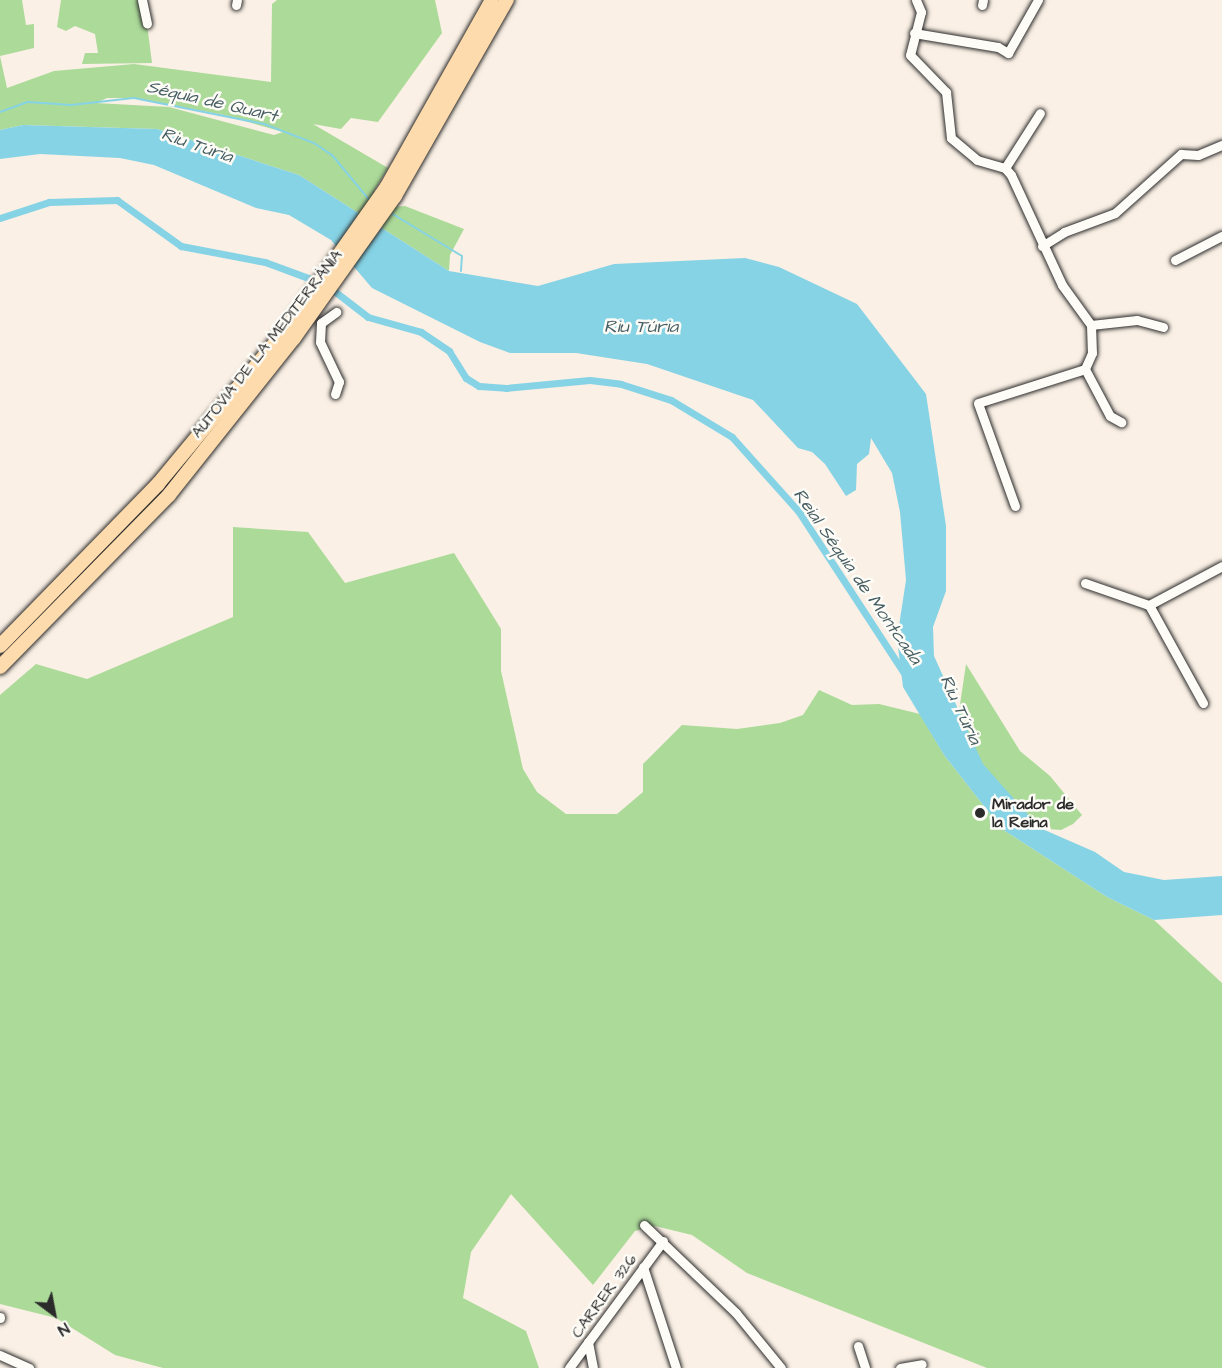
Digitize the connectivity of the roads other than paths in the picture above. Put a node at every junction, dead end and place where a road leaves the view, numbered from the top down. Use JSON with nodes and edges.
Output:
{"nodes":[{"id":1,"x":142,"y":0,"type":"edge"},
{"id":2,"x":492,"y":0,"type":"edge"},
{"id":3,"x":507,"y":0,"type":"edge"},
{"id":4,"x":916,"y":0,"type":"edge"},
{"id":5,"x":1038,"y":0,"type":"edge"},
{"id":6,"x":147,"y":23,"type":"dead end"},
{"id":7,"x":914,"y":33,"type":"junction"},
{"id":8,"x":1040,"y":113,"type":"dead end"},
{"id":9,"x":426,"y":133,"type":"junction"},
{"id":10,"x":1222,"y":145,"type":"edge"},
{"id":11,"x":1005,"y":168,"type":"junction"},
{"id":12,"x":1222,"y":236,"type":"edge"},
{"id":13,"x":1042,"y":246,"type":"junction"},
{"id":14,"x":1175,"y":260,"type":"dead end"},
{"id":15,"x":336,"y":312,"type":"dead end"},
{"id":16,"x":1091,"y":325,"type":"junction"},
{"id":17,"x":1163,"y":327,"type":"dead end"},
{"id":18,"x":290,"y":334,"type":"junction"},
{"id":19,"x":1085,"y":369,"type":"junction"},
{"id":20,"x":335,"y":394,"type":"dead end"},
{"id":21,"x":1121,"y":422,"type":"dead end"},
{"id":22,"x":1015,"y":506,"type":"dead end"},
{"id":23,"x":1222,"y":566,"type":"edge"},
{"id":24,"x":1085,"y":583,"type":"dead end"},
{"id":25,"x":1149,"y":605,"type":"junction"},
{"id":26,"x":0,"y":646,"type":"edge"},
{"id":27,"x":0,"y":667,"type":"edge"},
{"id":28,"x":1203,"y":703,"type":"dead end"},
{"id":29,"x":644,"y":1226,"type":"dead end"},
{"id":30,"x":663,"y":1241,"type":"junction"},
{"id":31,"x":643,"y":1268,"type":"junction"},
{"id":32,"x":588,"y":1342,"type":"junction"},
{"id":33,"x":858,"y":1346,"type":"dead end"},
{"id":34,"x":0,"y":1355,"type":"edge"},
{"id":35,"x":922,"y":1364,"type":"dead end"},
{"id":36,"x":779,"y":1366,"type":"edge"},
{"id":37,"x":29,"y":1368,"type":"edge"},
{"id":38,"x":569,"y":1368,"type":"edge"},
{"id":39,"x":593,"y":1368,"type":"edge"},
{"id":40,"x":676,"y":1368,"type":"edge"},
{"id":41,"x":767,"y":1368,"type":"edge"},
{"id":42,"x":865,"y":1368,"type":"edge"},
{"id":43,"x":900,"y":1368,"type":"edge"}],
"edges":[{"from":1,"to":6,"type":"street"},
{"from":2,"to":9,"type":"highway","name":"AUTOVIA DE LA MEDITERRÀNIA"},
{"from":3,"to":9,"type":"highway","name":"AUTOVIA DE LA MEDITERRÀNIA"},
{"from":4,"to":7,"type":"street"},
{"from":5,"to":7,"type":"street"},
{"from":7,"to":11,"type":"street"},
{"from":8,"to":11,"type":"street"},
{"from":9,"to":18,"type":"highway","name":"AUTOVIA DE LA MEDITERRÀNIA"},
{"from":10,"to":13,"type":"street"},
{"from":11,"to":13,"type":"street"},
{"from":12,"to":14,"type":"street"},
{"from":13,"to":16,"type":"street"},
{"from":15,"to":20,"type":"street"},
{"from":16,"to":17,"type":"street"},
{"from":16,"to":19,"type":"street"},
{"from":18,"to":26,"type":"highway","name":"AUTOVIA DE LA MEDITERRÀNIA"},
{"from":18,"to":27,"type":"highway","name":"AUTOVIA DE LA MEDITERRÀNIA"},
{"from":19,"to":21,"type":"street"},
{"from":19,"to":22,"type":"street"},
{"from":23,"to":25,"type":"street"},
{"from":24,"to":25,"type":"street"},
{"from":25,"to":28,"type":"street"},
{"from":29,"to":30,"type":"street"},
{"from":30,"to":31,"type":"street","name":"CARRER 326"},
{"from":30,"to":36,"type":"street"},
{"from":31,"to":32,"type":"street","name":"CARRER 326"},
{"from":31,"to":40,"type":"street"},
{"from":32,"to":38,"type":"street","name":"CARRER 326"},
{"from":32,"to":39,"type":"street"},
{"from":33,"to":42,"type":"street"},
{"from":34,"to":37,"type":"street"},
{"from":35,"to":43,"type":"street"},
{"from":36,"to":41,"type":"street"}]}
